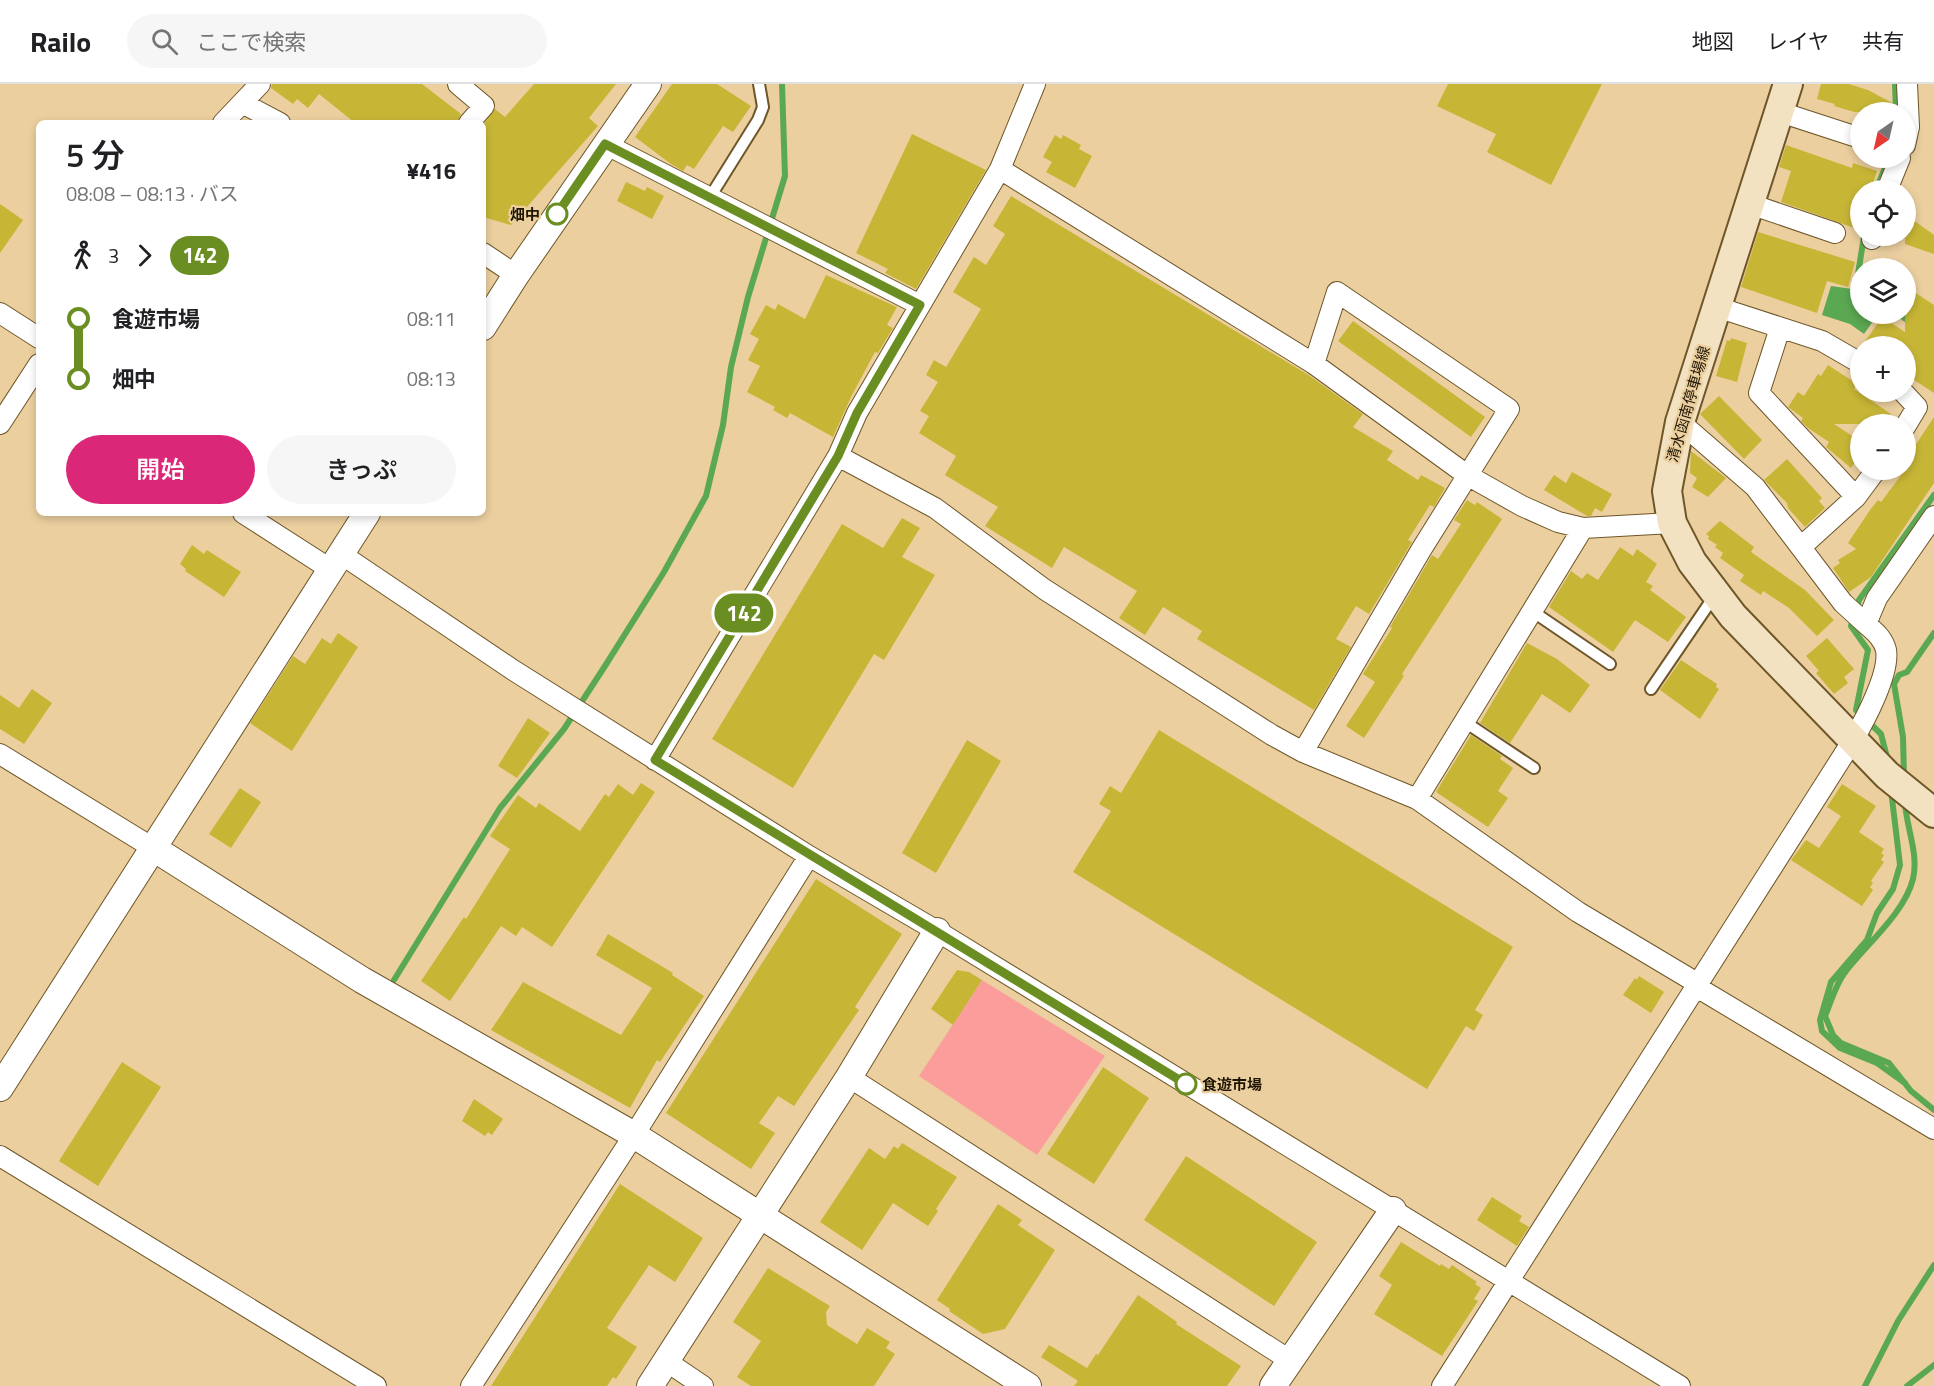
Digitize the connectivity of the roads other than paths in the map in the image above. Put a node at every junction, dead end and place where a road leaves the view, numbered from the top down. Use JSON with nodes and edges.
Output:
{"nodes":[{"id":1,"x":261,"y":84,"type":"edge"},
{"id":2,"x":458,"y":84,"type":"edge"},
{"id":3,"x":648,"y":84,"type":"edge"},
{"id":4,"x":759,"y":84,"type":"edge"},
{"id":5,"x":1035,"y":84,"type":"edge"},
{"id":6,"x":1788,"y":84,"type":"edge"},
{"id":7,"x":1908,"y":84,"type":"edge"},
{"id":8,"x":1908,"y":102,"type":"edge"},
{"id":9,"x":242,"y":103,"type":"junction"},
{"id":10,"x":1780,"y":112,"type":"junction"},
{"id":11,"x":226,"y":120,"type":"edge"},
{"id":12,"x":274,"y":120,"type":"edge"},
{"id":13,"x":472,"y":120,"type":"edge"},
{"id":14,"x":1850,"y":135,"type":"edge"},
{"id":15,"x":605,"y":144,"type":"junction"},
{"id":16,"x":1000,"y":169,"type":"junction"},
{"id":17,"x":710,"y":197,"type":"junction"},
{"id":18,"x":1750,"y":204,"type":"junction"},
{"id":19,"x":1835,"y":232,"type":"dead end"},
{"id":20,"x":486,"y":255,"type":"edge"},
{"id":21,"x":516,"y":275,"type":"junction"},
{"id":22,"x":920,"y":305,"type":"junction"},
{"id":23,"x":1718,"y":307,"type":"junction"},
{"id":24,"x":0,"y":313,"type":"edge"},
{"id":25,"x":486,"y":322,"type":"edge"},
{"id":26,"x":1780,"y":328,"type":"junction"},
{"id":27,"x":36,"y":336,"type":"edge"},
{"id":28,"x":1850,"y":356,"type":"edge"},
{"id":29,"x":1314,"y":364,"type":"junction"},
{"id":30,"x":36,"y":371,"type":"edge"},
{"id":31,"x":1912,"y":402,"type":"edge"},
{"id":32,"x":1913,"y":414,"type":"edge"},
{"id":33,"x":1680,"y":422,"type":"junction"},
{"id":34,"x":0,"y":424,"type":"edge"},
{"id":35,"x":838,"y":456,"type":"junction"},
{"id":36,"x":1467,"y":475,"type":"junction"},
{"id":37,"x":1869,"y":480,"type":"edge"},
{"id":38,"x":1856,"y":497,"type":"junction"},
{"id":39,"x":249,"y":516,"type":"edge"},
{"id":40,"x":365,"y":516,"type":"edge"},
{"id":41,"x":1934,"y":516,"type":"edge"},
{"id":42,"x":1672,"y":523,"type":"junction"},
{"id":43,"x":1583,"y":528,"type":"junction"},
{"id":44,"x":1801,"y":548,"type":"junction"},
{"id":45,"x":336,"y":562,"type":"junction"},
{"id":46,"x":1716,"y":595,"type":"junction"},
{"id":47,"x":1533,"y":610,"type":"junction"},
{"id":48,"x":1866,"y":624,"type":"junction"},
{"id":49,"x":1610,"y":664,"type":"dead end"},
{"id":50,"x":1651,"y":689,"type":"dead end"},
{"id":51,"x":1465,"y":722,"type":"junction"},
{"id":52,"x":1853,"y":740,"type":"junction"},
{"id":53,"x":1303,"y":752,"type":"junction"},
{"id":54,"x":0,"y":754,"type":"edge"},
{"id":55,"x":655,"y":760,"type":"junction"},
{"id":56,"x":1534,"y":768,"type":"dead end"},
{"id":57,"x":1417,"y":799,"type":"junction"},
{"id":58,"x":1934,"y":813,"type":"edge"},
{"id":59,"x":153,"y":848,"type":"junction"},
{"id":60,"x":809,"y":856,"type":"junction"},
{"id":61,"x":937,"y":931,"type":"junction"},
{"id":62,"x":1696,"y":984,"type":"junction"},
{"id":63,"x":849,"y":1077,"type":"junction"},
{"id":64,"x":0,"y":1088,"type":"edge"},
{"id":65,"x":1934,"y":1129,"type":"edge"},
{"id":66,"x":634,"y":1135,"type":"junction"},
{"id":67,"x":0,"y":1156,"type":"edge"},
{"id":68,"x":1393,"y":1210,"type":"junction"},
{"id":69,"x":761,"y":1215,"type":"junction"},
{"id":70,"x":1509,"y":1280,"type":"junction"},
{"id":71,"x":666,"y":1361,"type":"junction"},
{"id":72,"x":1291,"y":1361,"type":"junction"},
{"id":73,"x":376,"y":1386,"type":"edge"},
{"id":74,"x":471,"y":1386,"type":"edge"},
{"id":75,"x":650,"y":1386,"type":"edge"},
{"id":76,"x":703,"y":1386,"type":"edge"},
{"id":77,"x":1028,"y":1386,"type":"edge"},
{"id":78,"x":1274,"y":1386,"type":"edge"},
{"id":79,"x":1442,"y":1386,"type":"edge"},
{"id":80,"x":1680,"y":1386,"type":"edge"}],
"edges":[{"from":1,"to":9,"type":"street"},
{"from":2,"to":13,"type":"street"},
{"from":3,"to":15,"type":"street"},
{"from":4,"to":17,"type":"lane"},
{"from":5,"to":16,"type":"street"},
{"from":6,"to":10,"type":"main road","name":"清水函南停車場線"},
{"from":7,"to":8,"type":"street"},
{"from":9,"to":11,"type":"street"},
{"from":9,"to":12,"type":"street"},
{"from":10,"to":14,"type":"street"},
{"from":10,"to":18,"type":"main road","name":"清水函南停車場線"},
{"from":15,"to":17,"type":"street"},
{"from":15,"to":21,"type":"street"},
{"from":16,"to":22,"type":"street"},
{"from":16,"to":29,"type":"street"},
{"from":17,"to":22,"type":"street"},
{"from":18,"to":19,"type":"street"},
{"from":18,"to":23,"type":"main road","name":"清水函南停車場線"},
{"from":20,"to":21,"type":"street"},
{"from":21,"to":25,"type":"street"},
{"from":22,"to":35,"type":"street"},
{"from":23,"to":26,"type":"street"},
{"from":23,"to":33,"type":"main road","name":"清水函南停車場線"},
{"from":24,"to":27,"type":"street"},
{"from":26,"to":28,"type":"street"},
{"from":26,"to":38,"type":"street"},
{"from":29,"to":36,"type":"street"},
{"from":29,"to":36,"type":"street"},
{"from":30,"to":34,"type":"street"},
{"from":31,"to":32,"type":"street"},
{"from":33,"to":42,"type":"main road","name":"清水函南停車場線"},
{"from":33,"to":44,"type":"street"},
{"from":35,"to":53,"type":"street"},
{"from":35,"to":55,"type":"street"},
{"from":36,"to":43,"type":"street"},
{"from":36,"to":53,"type":"street"},
{"from":37,"to":38,"type":"street"},
{"from":38,"to":44,"type":"street"},
{"from":39,"to":45,"type":"street"},
{"from":40,"to":45,"type":"street"},
{"from":41,"to":48,"type":"street"},
{"from":42,"to":43,"type":"street"},
{"from":42,"to":46,"type":"main road","name":"清水函南停車場線"},
{"from":43,"to":47,"type":"street"},
{"from":44,"to":48,"type":"street"},
{"from":45,"to":55,"type":"street"},
{"from":45,"to":59,"type":"street"},
{"from":46,"to":50,"type":"lane"},
{"from":46,"to":52,"type":"main road","name":"清水函南停車場線"},
{"from":47,"to":49,"type":"lane"},
{"from":47,"to":51,"type":"street"},
{"from":48,"to":52,"type":"street"},
{"from":51,"to":56,"type":"lane"},
{"from":51,"to":57,"type":"street"},
{"from":52,"to":58,"type":"main road","name":"清水函南停車場線"},
{"from":52,"to":62,"type":"street"},
{"from":53,"to":57,"type":"street"},
{"from":54,"to":59,"type":"street"},
{"from":55,"to":60,"type":"street"},
{"from":57,"to":62,"type":"street"},
{"from":59,"to":64,"type":"street"},
{"from":59,"to":66,"type":"street"},
{"from":60,"to":61,"type":"street"},
{"from":60,"to":66,"type":"street"},
{"from":61,"to":63,"type":"street"},
{"from":61,"to":68,"type":"street"},
{"from":62,"to":65,"type":"street"},
{"from":62,"to":70,"type":"street"},
{"from":63,"to":69,"type":"street"},
{"from":63,"to":72,"type":"street"},
{"from":66,"to":69,"type":"street"},
{"from":66,"to":74,"type":"street"},
{"from":67,"to":73,"type":"street"},
{"from":68,"to":70,"type":"street"},
{"from":68,"to":72,"type":"street"},
{"from":69,"to":71,"type":"street"},
{"from":69,"to":77,"type":"street"},
{"from":70,"to":79,"type":"street"},
{"from":70,"to":80,"type":"street"},
{"from":71,"to":75,"type":"street"},
{"from":71,"to":76,"type":"street"},
{"from":72,"to":78,"type":"street"}]}
